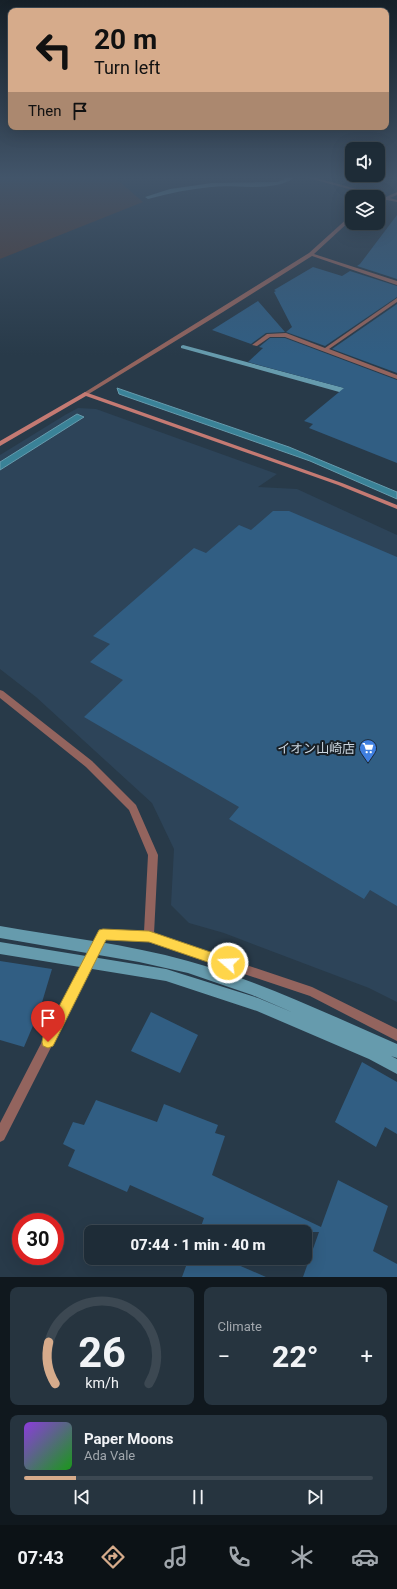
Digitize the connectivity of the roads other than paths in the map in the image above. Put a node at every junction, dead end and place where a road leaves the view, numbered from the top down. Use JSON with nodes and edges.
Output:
{"nodes":[{"id":1,"x":331,"y":236,"type":"edge"},
{"id":2,"x":311,"y":254,"type":"junction"},
{"id":3,"x":397,"y":284,"type":"edge"},
{"id":4,"x":397,"y":300,"type":"edge"},
{"id":5,"x":255,"y":346,"type":"dead end"},
{"id":6,"x":325,"y":350,"type":"junction"},
{"id":7,"x":397,"y":377,"type":"edge"},
{"id":8,"x":85,"y":394,"type":"junction"},
{"id":9,"x":0,"y":444,"type":"edge"},
{"id":10,"x":397,"y":507,"type":"edge"},
{"id":11,"x":0,"y":693,"type":"edge"},
{"id":12,"x":149,"y":937,"type":"junction"},
{"id":13,"x":397,"y":1035,"type":"edge"},
{"id":14,"x":0,"y":1136,"type":"edge"}],
"edges":[{"from":1,"to":2,"type":"street"},
{"from":2,"to":3,"type":"street"},
{"from":2,"to":8,"type":"street"},
{"from":4,"to":6,"type":"street"},
{"from":5,"to":6,"type":"street"},
{"from":6,"to":7,"type":"street"},
{"from":8,"to":9,"type":"street"},
{"from":8,"to":10,"type":"street"},
{"from":11,"to":12,"type":"street"},
{"from":12,"to":13,"type":"street"},
{"from":12,"to":14,"type":"street"}]}
